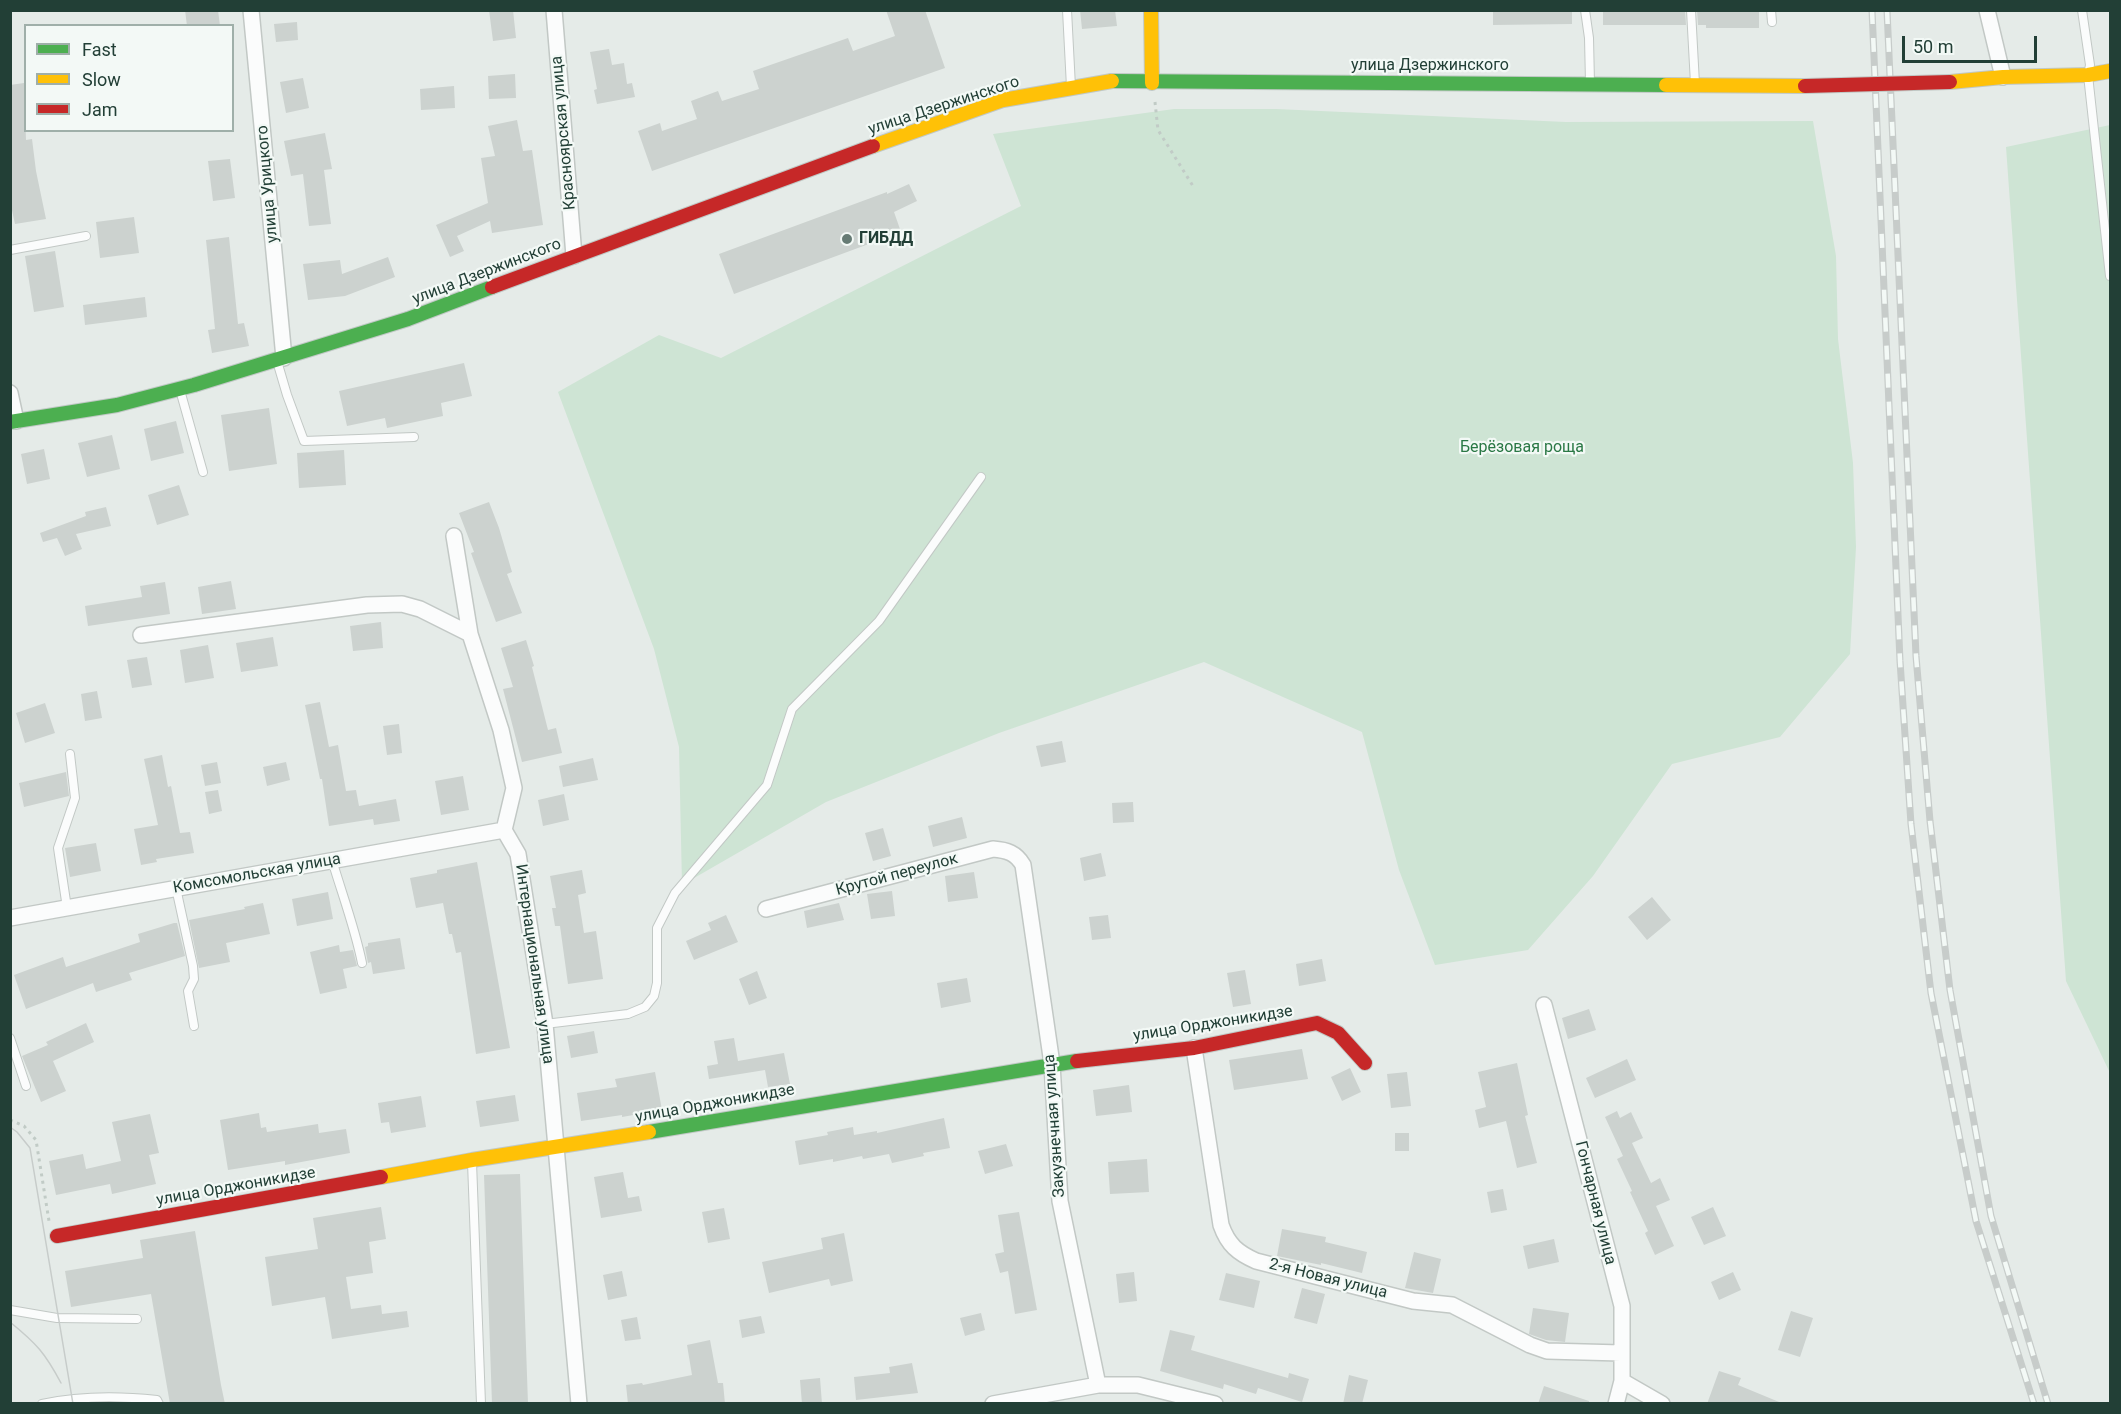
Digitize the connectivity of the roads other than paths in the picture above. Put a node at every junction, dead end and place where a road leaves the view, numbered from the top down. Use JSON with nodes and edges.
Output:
{"nodes":[{"id":1,"x":251,"y":10,"type":"edge"},
{"id":2,"x":554,"y":10,"type":"edge"},
{"id":3,"x":1067,"y":10,"type":"edge"},
{"id":4,"x":1151,"y":10,"type":"edge"},
{"id":5,"x":1585,"y":10,"type":"edge"},
{"id":6,"x":1691,"y":10,"type":"edge"},
{"id":7,"x":1771,"y":10,"type":"edge"},
{"id":8,"x":1987,"y":10,"type":"edge"},
{"id":9,"x":2082,"y":10,"type":"edge"},
{"id":10,"x":1772,"y":22,"type":"dead end"},
{"id":11,"x":2110,"y":71,"type":"edge"},
{"id":12,"x":2088,"y":75,"type":"junction"},
{"id":13,"x":2003,"y":77,"type":"junction"},
{"id":14,"x":1152,"y":83,"type":"junction"},
{"id":15,"x":1590,"y":84,"type":"junction"},
{"id":16,"x":1695,"y":85,"type":"junction"},
{"id":17,"x":1071,"y":87,"type":"junction"},
{"id":18,"x":86,"y":236,"type":"dead end"},
{"id":19,"x":10,"y":250,"type":"edge"},
{"id":20,"x":574,"y":256,"type":"junction"},
{"id":21,"x":2110,"y":276,"type":"edge"},
{"id":22,"x":280,"y":359,"type":"junction"},
{"id":23,"x":180,"y":389,"type":"junction"},
{"id":24,"x":10,"y":393,"type":"edge"},
{"id":25,"x":13,"y":422,"type":"edge"},
{"id":26,"x":414,"y":437,"type":"dead end"},
{"id":27,"x":203,"y":472,"type":"dead end"},
{"id":28,"x":981,"y":477,"type":"dead end"},
{"id":29,"x":454,"y":536,"type":"dead end"},
{"id":30,"x":470,"y":634,"type":"junction"},
{"id":31,"x":141,"y":635,"type":"dead end"},
{"id":32,"x":70,"y":754,"type":"dead end"},
{"id":33,"x":504,"y":830,"type":"junction"},
{"id":34,"x":332,"y":860,"type":"junction"},
{"id":35,"x":1023,"y":865,"type":"joint"},
{"id":36,"x":176,"y":888,"type":"junction"},
{"id":37,"x":67,"y":908,"type":"junction"},
{"id":38,"x":766,"y":909,"type":"dead end"},
{"id":39,"x":10,"y":918,"type":"edge"},
{"id":40,"x":362,"y":963,"type":"dead end"},
{"id":41,"x":1544,"y":1005,"type":"dead end"},
{"id":42,"x":545,"y":1024,"type":"junction"},
{"id":43,"x":194,"y":1026,"type":"dead end"},
{"id":44,"x":10,"y":1038,"type":"edge"},
{"id":45,"x":1194,"y":1048,"type":"junction"},
{"id":46,"x":1365,"y":1063,"type":"dead end"},
{"id":47,"x":1052,"y":1064,"type":"junction"},
{"id":48,"x":26,"y":1086,"type":"dead end"},
{"id":49,"x":557,"y":1148,"type":"junction"},
{"id":50,"x":472,"y":1160,"type":"junction"},
{"id":51,"x":57,"y":1236,"type":"road end"},
{"id":52,"x":10,"y":1310,"type":"edge"},
{"id":53,"x":137,"y":1319,"type":"dead end"},
{"id":54,"x":1621,"y":1353,"type":"junction"},
{"id":55,"x":1622,"y":1381,"type":"junction"},
{"id":56,"x":1098,"y":1385,"type":"junction"},
{"id":57,"x":42,"y":1404,"type":"edge"},
{"id":58,"x":159,"y":1404,"type":"edge"},
{"id":59,"x":481,"y":1404,"type":"edge"},
{"id":60,"x":579,"y":1404,"type":"edge"},
{"id":61,"x":993,"y":1404,"type":"edge"},
{"id":62,"x":1215,"y":1404,"type":"edge"},
{"id":63,"x":1616,"y":1404,"type":"edge"},
{"id":64,"x":1662,"y":1404,"type":"edge"}],
"edges":[{"from":1,"to":22,"type":"street","name":"улица Урицкого"},
{"from":2,"to":20,"type":"street","name":"Красноярская улица"},
{"from":3,"to":17,"type":"lane"},
{"from":4,"to":14,"type":"main road"},
{"from":5,"to":15,"type":"lane"},
{"from":6,"to":16,"type":"lane"},
{"from":7,"to":10,"type":"lane"},
{"from":8,"to":13,"type":"street"},
{"from":9,"to":12,"type":"lane"},
{"from":11,"to":12,"type":"main road","name":"улица Дзержинского"},
{"from":12,"to":13,"type":"main road","name":"улица Дзержинского"},
{"from":12,"to":21,"type":"lane"},
{"from":13,"to":16,"type":"main road","name":"улица Дзержинского","bridge":true},
{"from":14,"to":15,"type":"main road","name":"улица Дзержинского"},
{"from":14,"to":17,"type":"main road","name":"улица Дзержинского"},
{"from":15,"to":16,"type":"main road","name":"улица Дзержинского"},
{"from":17,"to":20,"type":"main road","name":"улица Дзержинского"},
{"from":18,"to":19,"type":"lane"},
{"from":20,"to":22,"type":"main road","name":"улица Дзержинского"},
{"from":22,"to":23,"type":"main road","name":"улица Дзержинского"},
{"from":22,"to":26,"type":"lane"},
{"from":23,"to":25,"type":"main road","name":"улица Дзержинского"},
{"from":23,"to":27,"type":"lane"},
{"from":24,"to":25,"type":"street"},
{"from":28,"to":42,"type":"lane"},
{"from":29,"to":30,"type":"street"},
{"from":30,"to":31,"type":"street"},
{"from":30,"to":33,"type":"street"},
{"from":32,"to":37,"type":"lane"},
{"from":33,"to":34,"type":"street","name":"Комсомольская улица"},
{"from":33,"to":42,"type":"street","name":"Интернациональная улица"},
{"from":34,"to":36,"type":"street","name":"Комсомольская улица"},
{"from":34,"to":40,"type":"lane"},
{"from":35,"to":38,"type":"street","name":"Крутой переулок"},
{"from":35,"to":47,"type":"street","name":"Закузнечная улица"},
{"from":36,"to":37,"type":"street","name":"Комсомольская улица"},
{"from":36,"to":43,"type":"lane"},
{"from":37,"to":39,"type":"street","name":"Комсомольская улица"},
{"from":41,"to":54,"type":"street","name":"Гончарная улица"},
{"from":42,"to":49,"type":"street","name":"Интернациональная улица"},
{"from":44,"to":48,"type":"lane"},
{"from":45,"to":46,"type":"main road","name":"улица Орджоникидзе"},
{"from":45,"to":47,"type":"main road","name":"улица Орджоникидзе"},
{"from":45,"to":54,"type":"street","name":"2-я Новая улица"},
{"from":47,"to":49,"type":"main road","name":"улица Орджоникидзе"},
{"from":47,"to":56,"type":"street","name":"Закузнечная улица"},
{"from":49,"to":50,"type":"main road","name":"улица Орджоникидзе"},
{"from":49,"to":60,"type":"street","name":"Интернациональная улица"},
{"from":50,"to":51,"type":"main road","name":"улица Орджоникидзе"},
{"from":50,"to":59,"type":"lane"},
{"from":52,"to":53,"type":"lane"},
{"from":54,"to":55,"type":"street","name":"Гончарная улица"},
{"from":55,"to":63,"type":"street","name":"Гончарная улица"},
{"from":55,"to":64,"type":"street"},
{"from":56,"to":61,"type":"street"},
{"from":56,"to":62,"type":"street"},
{"from":57,"to":58,"type":"lane"}]}
